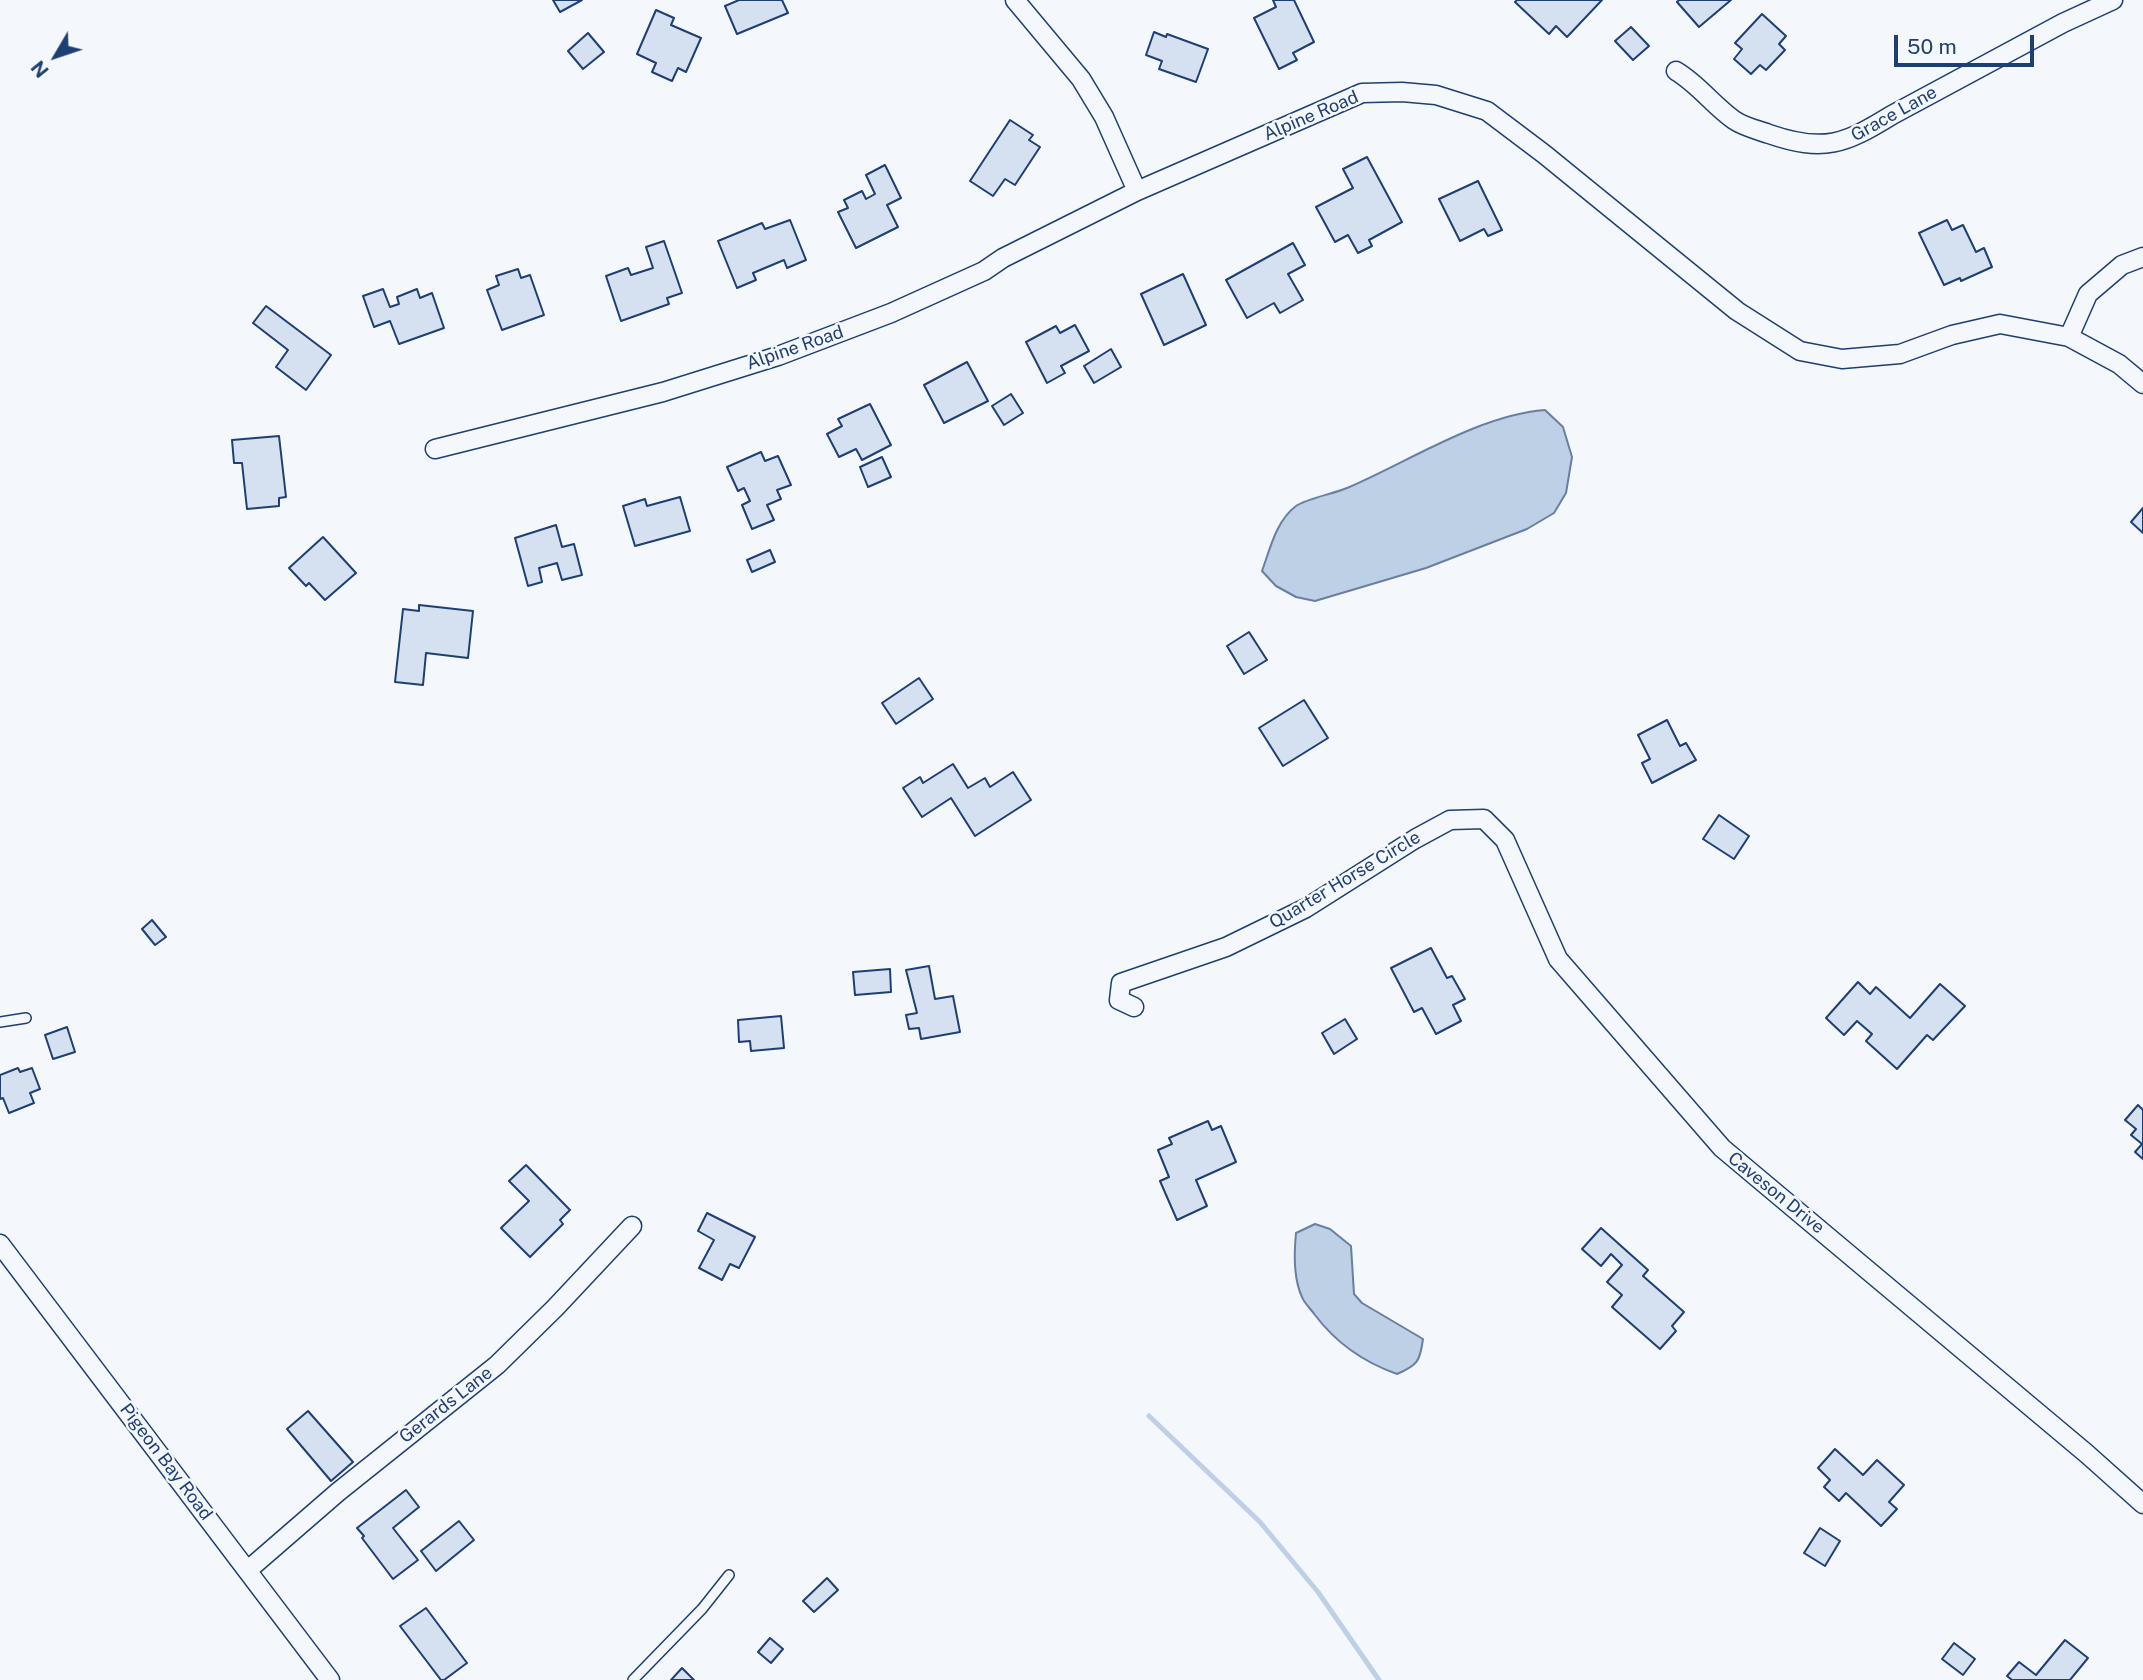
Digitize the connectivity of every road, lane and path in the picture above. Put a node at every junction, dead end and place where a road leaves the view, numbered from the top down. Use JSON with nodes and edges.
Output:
{"nodes":[{"id":1,"x":1015,"y":0,"type":"edge"},
{"id":2,"x":2113,"y":0,"type":"edge"},
{"id":3,"x":1676,"y":71,"type":"dead end"},
{"id":4,"x":1138,"y":191,"type":"junction"},
{"id":5,"x":2143,"y":257,"type":"edge"},
{"id":6,"x":2069,"y":337,"type":"junction"},
{"id":7,"x":2143,"y":384,"type":"edge"},
{"id":8,"x":435,"y":449,"type":"dead end"},
{"id":9,"x":1484,"y":819,"type":"joint"},
{"id":10,"x":1134,"y":1007,"type":"dead end"},
{"id":11,"x":26,"y":1018,"type":"dead end"},
{"id":12,"x":0,"y":1022,"type":"edge"},
{"id":13,"x":632,"y":1226,"type":"dead end"},
{"id":14,"x":0,"y":1244,"type":"edge"},
{"id":15,"x":2143,"y":1504,"type":"edge"},
{"id":16,"x":247,"y":1570,"type":"junction"},
{"id":17,"x":729,"y":1575,"type":"dead end"},
{"id":18,"x":330,"y":1680,"type":"edge"},
{"id":19,"x":633,"y":1680,"type":"edge"}],
"edges":[{"from":1,"to":4,"type":"street"},
{"from":2,"to":3,"type":"street","name":"Grace Lane"},
{"from":4,"to":6,"type":"street","name":"Alpine Road"},
{"from":4,"to":8,"type":"street","name":"Alpine Road"},
{"from":5,"to":6,"type":"street"},
{"from":6,"to":7,"type":"street","name":"Alpine Road"},
{"from":9,"to":10,"type":"street","name":"Quarter Horse Circle"},
{"from":9,"to":15,"type":"street","name":"Caveson Drive"},
{"from":11,"to":12,"type":"lane"},
{"from":13,"to":16,"type":"street","name":"Gerards Lane"},
{"from":14,"to":16,"type":"street","name":"Pigeon Bay Road"},
{"from":16,"to":18,"type":"street","name":"Pigeon Bay Road"},
{"from":17,"to":19,"type":"lane"}]}
